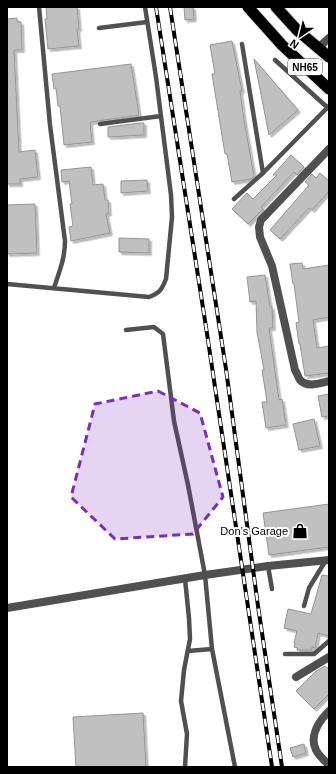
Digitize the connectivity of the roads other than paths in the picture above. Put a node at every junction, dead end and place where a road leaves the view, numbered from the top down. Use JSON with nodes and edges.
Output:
{"nodes":[{"id":1,"x":39,"y":7,"type":"edge"},
{"id":2,"x":145,"y":7,"type":"edge"},
{"id":3,"x":248,"y":7,"type":"edge"},
{"id":4,"x":276,"y":7,"type":"edge"},
{"id":5,"x":147,"y":22,"type":"junction"},
{"id":6,"x":99,"y":28,"type":"dead end"},
{"id":7,"x":329,"y":38,"type":"edge"},
{"id":8,"x":242,"y":44,"type":"dead end"},
{"id":9,"x":318,"y":48,"type":"junction"},
{"id":10,"x":329,"y":56,"type":"edge"},
{"id":11,"x":275,"y":60,"type":"dead end"},
{"id":12,"x":329,"y":89,"type":"edge"},
{"id":13,"x":328,"y":107,"type":"edge"},
{"id":14,"x":161,"y":116,"type":"junction"},
{"id":15,"x":100,"y":124,"type":"dead end"},
{"id":16,"x":329,"y":149,"type":"edge"},
{"id":17,"x":263,"y":173,"type":"junction"},
{"id":18,"x":234,"y":199,"type":"dead end"},
{"id":19,"x":7,"y":284,"type":"edge"},
{"id":20,"x":54,"y":288,"type":"junction"},
{"id":21,"x":126,"y":330,"type":"dead end"},
{"id":22,"x":329,"y":381,"type":"edge"},
{"id":23,"x":328,"y":560,"type":"edge"},
{"id":24,"x":268,"y":566,"type":"junction"},
{"id":25,"x":205,"y":575,"type":"junction"},
{"id":26,"x":185,"y":579,"type":"junction"},
{"id":27,"x":272,"y":589,"type":"dead end"},
{"id":28,"x":304,"y":606,"type":"dead end"},
{"id":29,"x":7,"y":608,"type":"edge"},
{"id":30,"x":329,"y":641,"type":"edge"},
{"id":31,"x":212,"y":649,"type":"junction"},
{"id":32,"x":188,"y":651,"type":"junction"},
{"id":33,"x":285,"y":654,"type":"dead end"},
{"id":34,"x":329,"y":657,"type":"edge"},
{"id":35,"x":296,"y":677,"type":"dead end"},
{"id":36,"x":328,"y":716,"type":"edge"},
{"id":37,"x":329,"y":765,"type":"edge"},
{"id":38,"x":185,"y":767,"type":"edge"},
{"id":39,"x":235,"y":767,"type":"edge"}],
"edges":[{"from":1,"to":20,"type":"lane"},
{"from":2,"to":5,"type":"lane"},
{"from":3,"to":12,"type":"highway","number":"NH65"},
{"from":4,"to":9,"type":"highway","number":"NH65"},
{"from":5,"to":6,"type":"lane"},
{"from":5,"to":14,"type":"lane"},
{"from":7,"to":9,"type":"street"},
{"from":8,"to":17,"type":"lane"},
{"from":9,"to":10,"type":"highway","number":"NH65"},
{"from":11,"to":13,"type":"lane"},
{"from":13,"to":17,"type":"lane"},
{"from":14,"to":15,"type":"lane"},
{"from":14,"to":20,"type":"lane"},
{"from":16,"to":22,"type":"street"},
{"from":17,"to":18,"type":"lane"},
{"from":19,"to":20,"type":"lane"},
{"from":21,"to":25,"type":"lane"},
{"from":23,"to":24,"type":"street"},
{"from":23,"to":28,"type":"lane"},
{"from":24,"to":25,"type":"street"},
{"from":24,"to":27,"type":"lane"},
{"from":25,"to":26,"type":"street"},
{"from":25,"to":31,"type":"lane"},
{"from":26,"to":29,"type":"street"},
{"from":26,"to":32,"type":"lane"},
{"from":30,"to":33,"type":"lane"},
{"from":31,"to":32,"type":"lane"},
{"from":31,"to":39,"type":"lane"},
{"from":32,"to":38,"type":"lane"},
{"from":34,"to":35,"type":"street"},
{"from":36,"to":37,"type":"street"}]}
